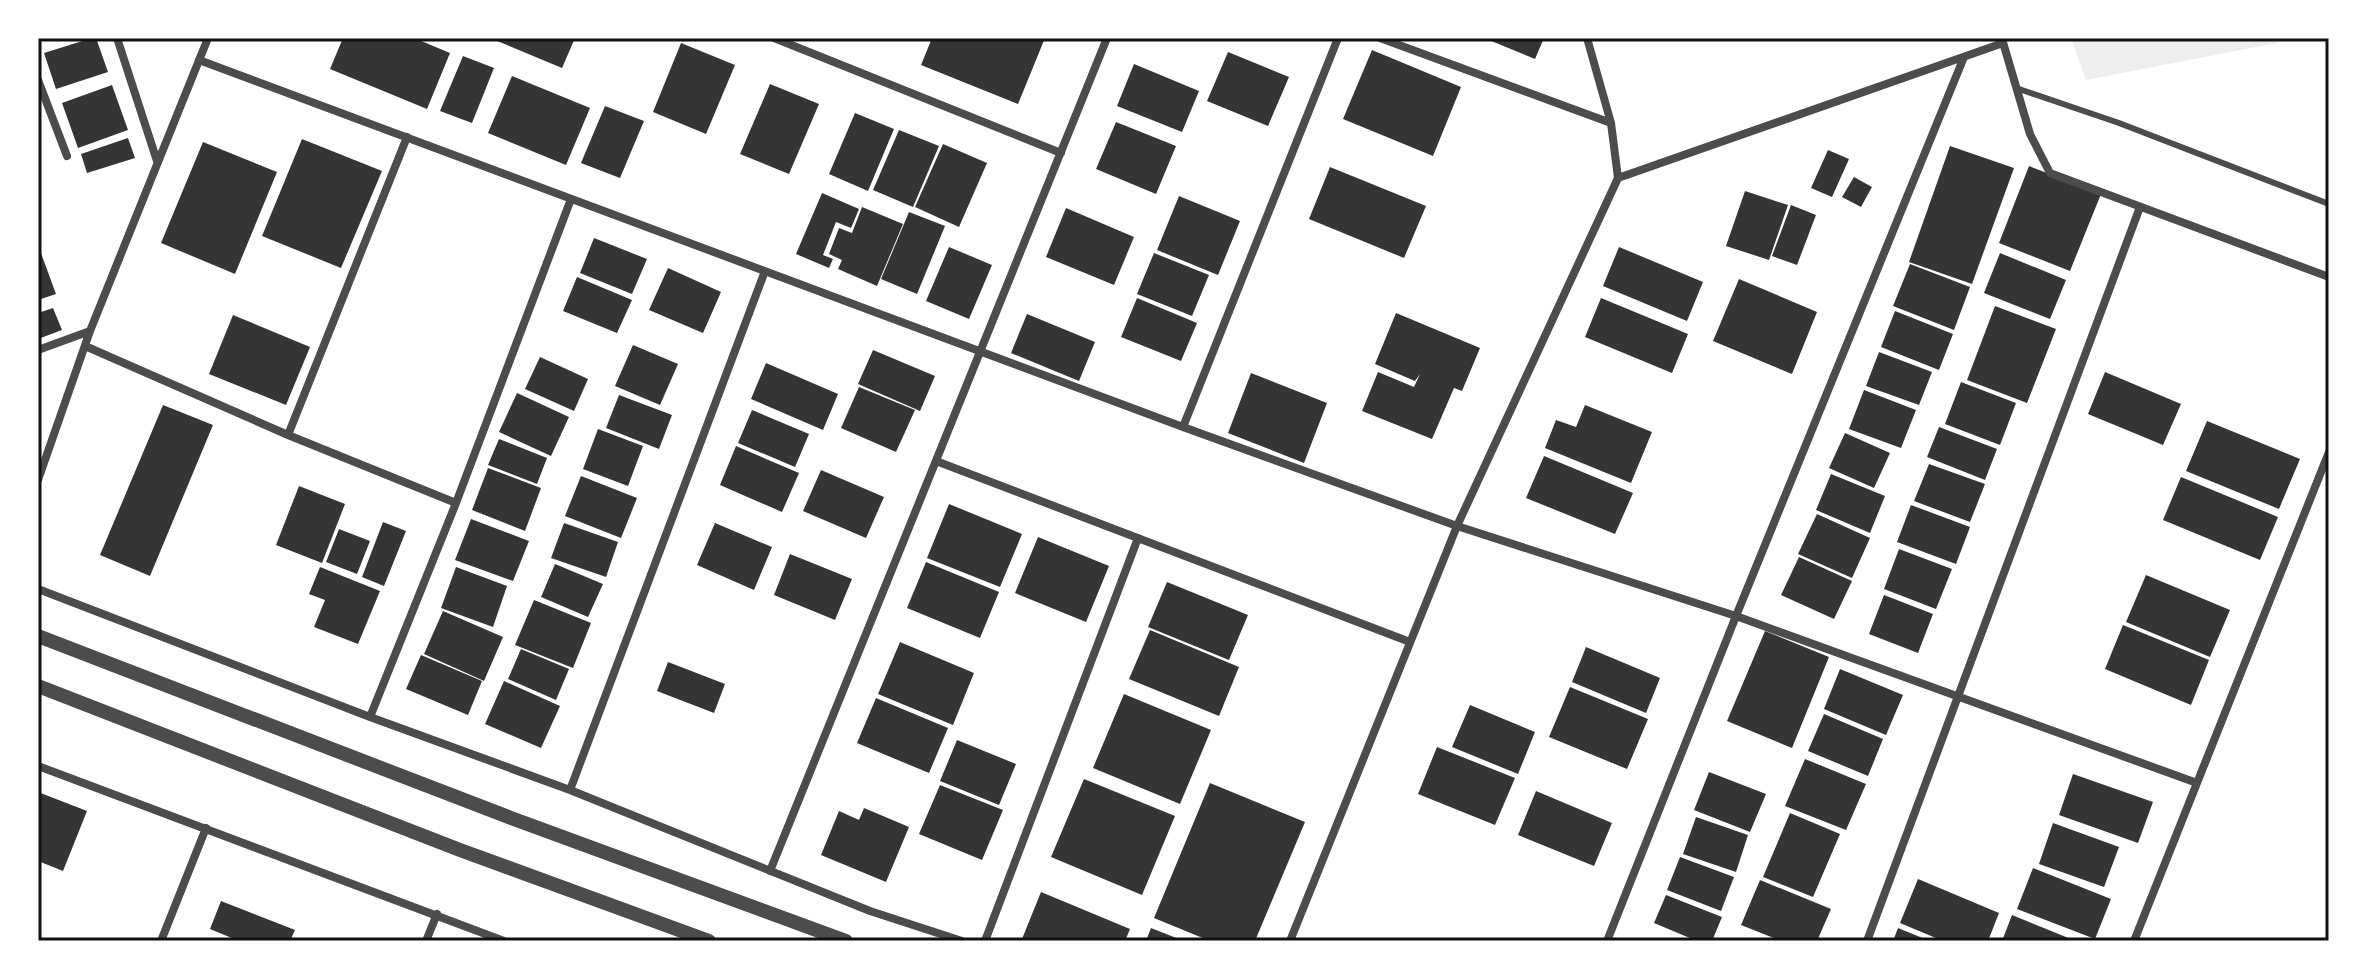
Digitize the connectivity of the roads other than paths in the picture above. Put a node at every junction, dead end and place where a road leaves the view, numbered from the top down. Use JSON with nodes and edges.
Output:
{"nodes":[{"id":1,"x":117,"y":38,"type":"edge"},
{"id":2,"x":208,"y":38,"type":"edge"},
{"id":3,"x":774,"y":38,"type":"edge"},
{"id":4,"x":1107,"y":38,"type":"edge"},
{"id":5,"x":1338,"y":38,"type":"edge"},
{"id":6,"x":1380,"y":38,"type":"edge"},
{"id":7,"x":1587,"y":38,"type":"edge"},
{"id":8,"x":2002,"y":40,"type":"edge"},
{"id":9,"x":1964,"y":57,"type":"junction"},
{"id":10,"x":199,"y":60,"type":"junction"},
{"id":11,"x":38,"y":80,"type":"edge"},
{"id":12,"x":2016,"y":88,"type":"junction"},
{"id":13,"x":1611,"y":123,"type":"junction"},
{"id":14,"x":407,"y":137,"type":"junction"},
{"id":15,"x":1061,"y":153,"type":"junction"},
{"id":16,"x":67,"y":156,"type":"dead end"},
{"id":17,"x":157,"y":161,"type":"junction"},
{"id":18,"x":1618,"y":178,"type":"junction"},
{"id":19,"x":571,"y":199,"type":"junction"},
{"id":20,"x":2329,"y":204,"type":"edge"},
{"id":21,"x":2140,"y":207,"type":"junction"},
{"id":22,"x":765,"y":271,"type":"junction"},
{"id":23,"x":2329,"y":277,"type":"edge"},
{"id":24,"x":90,"y":331,"type":"junction"},
{"id":25,"x":85,"y":346,"type":"junction"},
{"id":26,"x":38,"y":350,"type":"edge"},
{"id":27,"x":980,"y":351,"type":"junction"},
{"id":28,"x":1183,"y":427,"type":"junction"},
{"id":29,"x":288,"y":435,"type":"junction"},
{"id":30,"x":2329,"y":452,"type":"edge"},
{"id":31,"x":936,"y":461,"type":"junction"},
{"id":32,"x":38,"y":480,"type":"edge"},
{"id":33,"x":456,"y":503,"type":"junction"},
{"id":34,"x":1457,"y":526,"type":"junction"},
{"id":35,"x":1138,"y":538,"type":"junction"},
{"id":36,"x":38,"y":589,"type":"edge"},
{"id":37,"x":1736,"y":616,"type":"junction"},
{"id":38,"x":38,"y":636,"type":"edge"},
{"id":39,"x":1410,"y":642,"type":"junction"},
{"id":40,"x":38,"y":686,"type":"edge"},
{"id":41,"x":1958,"y":697,"type":"junction"},
{"id":42,"x":370,"y":717,"type":"junction"},
{"id":43,"x":38,"y":766,"type":"edge"},
{"id":44,"x":2197,"y":783,"type":"junction"},
{"id":45,"x":570,"y":790,"type":"junction"},
{"id":46,"x":206,"y":828,"type":"junction"},
{"id":47,"x":770,"y":871,"type":"junction"},
{"id":48,"x":437,"y":914,"type":"junction"},
{"id":49,"x":161,"y":941,"type":"edge"},
{"id":50,"x":426,"y":941,"type":"edge"},
{"id":51,"x":504,"y":941,"type":"edge"},
{"id":52,"x":709,"y":941,"type":"edge"},
{"id":53,"x":846,"y":941,"type":"edge"},
{"id":54,"x":962,"y":941,"type":"edge"},
{"id":55,"x":985,"y":941,"type":"edge"},
{"id":56,"x":1290,"y":941,"type":"edge"},
{"id":57,"x":1607,"y":941,"type":"edge"},
{"id":58,"x":1867,"y":941,"type":"edge"},
{"id":59,"x":2134,"y":941,"type":"edge"}],
"edges":[{"from":1,"to":17,"type":"street"},
{"from":2,"to":10,"type":"street"},
{"from":3,"to":15,"type":"street"},
{"from":4,"to":15,"type":"street"},
{"from":5,"to":28,"type":"street"},
{"from":6,"to":13,"type":"street"},
{"from":7,"to":13,"type":"street"},
{"from":8,"to":9,"type":"street"},
{"from":8,"to":12,"type":"street"},
{"from":9,"to":18,"type":"street"},
{"from":9,"to":37,"type":"street"},
{"from":10,"to":14,"type":"street"},
{"from":10,"to":17,"type":"street"},
{"from":11,"to":16,"type":"street"},
{"from":12,"to":20,"type":"lane"},
{"from":12,"to":21,"type":"street"},
{"from":13,"to":18,"type":"street"},
{"from":14,"to":19,"type":"street"},
{"from":14,"to":29,"type":"street"},
{"from":15,"to":27,"type":"street"},
{"from":17,"to":24,"type":"street"},
{"from":18,"to":34,"type":"street"},
{"from":19,"to":22,"type":"street"},
{"from":19,"to":33,"type":"street"},
{"from":21,"to":23,"type":"street"},
{"from":21,"to":41,"type":"street"},
{"from":22,"to":27,"type":"street"},
{"from":22,"to":45,"type":"street"},
{"from":24,"to":25,"type":"street"},
{"from":24,"to":26,"type":"street"},
{"from":25,"to":29,"type":"street"},
{"from":25,"to":32,"type":"street"},
{"from":27,"to":28,"type":"street"},
{"from":27,"to":31,"type":"street"},
{"from":28,"to":34,"type":"street"},
{"from":29,"to":33,"type":"street"},
{"from":30,"to":44,"type":"street"},
{"from":31,"to":35,"type":"street"},
{"from":31,"to":47,"type":"street"},
{"from":33,"to":42,"type":"street"},
{"from":34,"to":37,"type":"street"},
{"from":34,"to":39,"type":"street"},
{"from":35,"to":39,"type":"street"},
{"from":35,"to":55,"type":"street"},
{"from":36,"to":42,"type":"street"},
{"from":37,"to":41,"type":"street"},
{"from":37,"to":57,"type":"street"},
{"from":38,"to":53,"type":"street"},
{"from":39,"to":56,"type":"street"},
{"from":40,"to":52,"type":"street"},
{"from":41,"to":44,"type":"street"},
{"from":41,"to":58,"type":"street"},
{"from":42,"to":45,"type":"street"},
{"from":43,"to":46,"type":"street"},
{"from":44,"to":59,"type":"street"},
{"from":45,"to":47,"type":"street"},
{"from":46,"to":48,"type":"street"},
{"from":46,"to":49,"type":"street"},
{"from":47,"to":54,"type":"street"},
{"from":48,"to":50,"type":"street"},
{"from":48,"to":51,"type":"street"}]}
